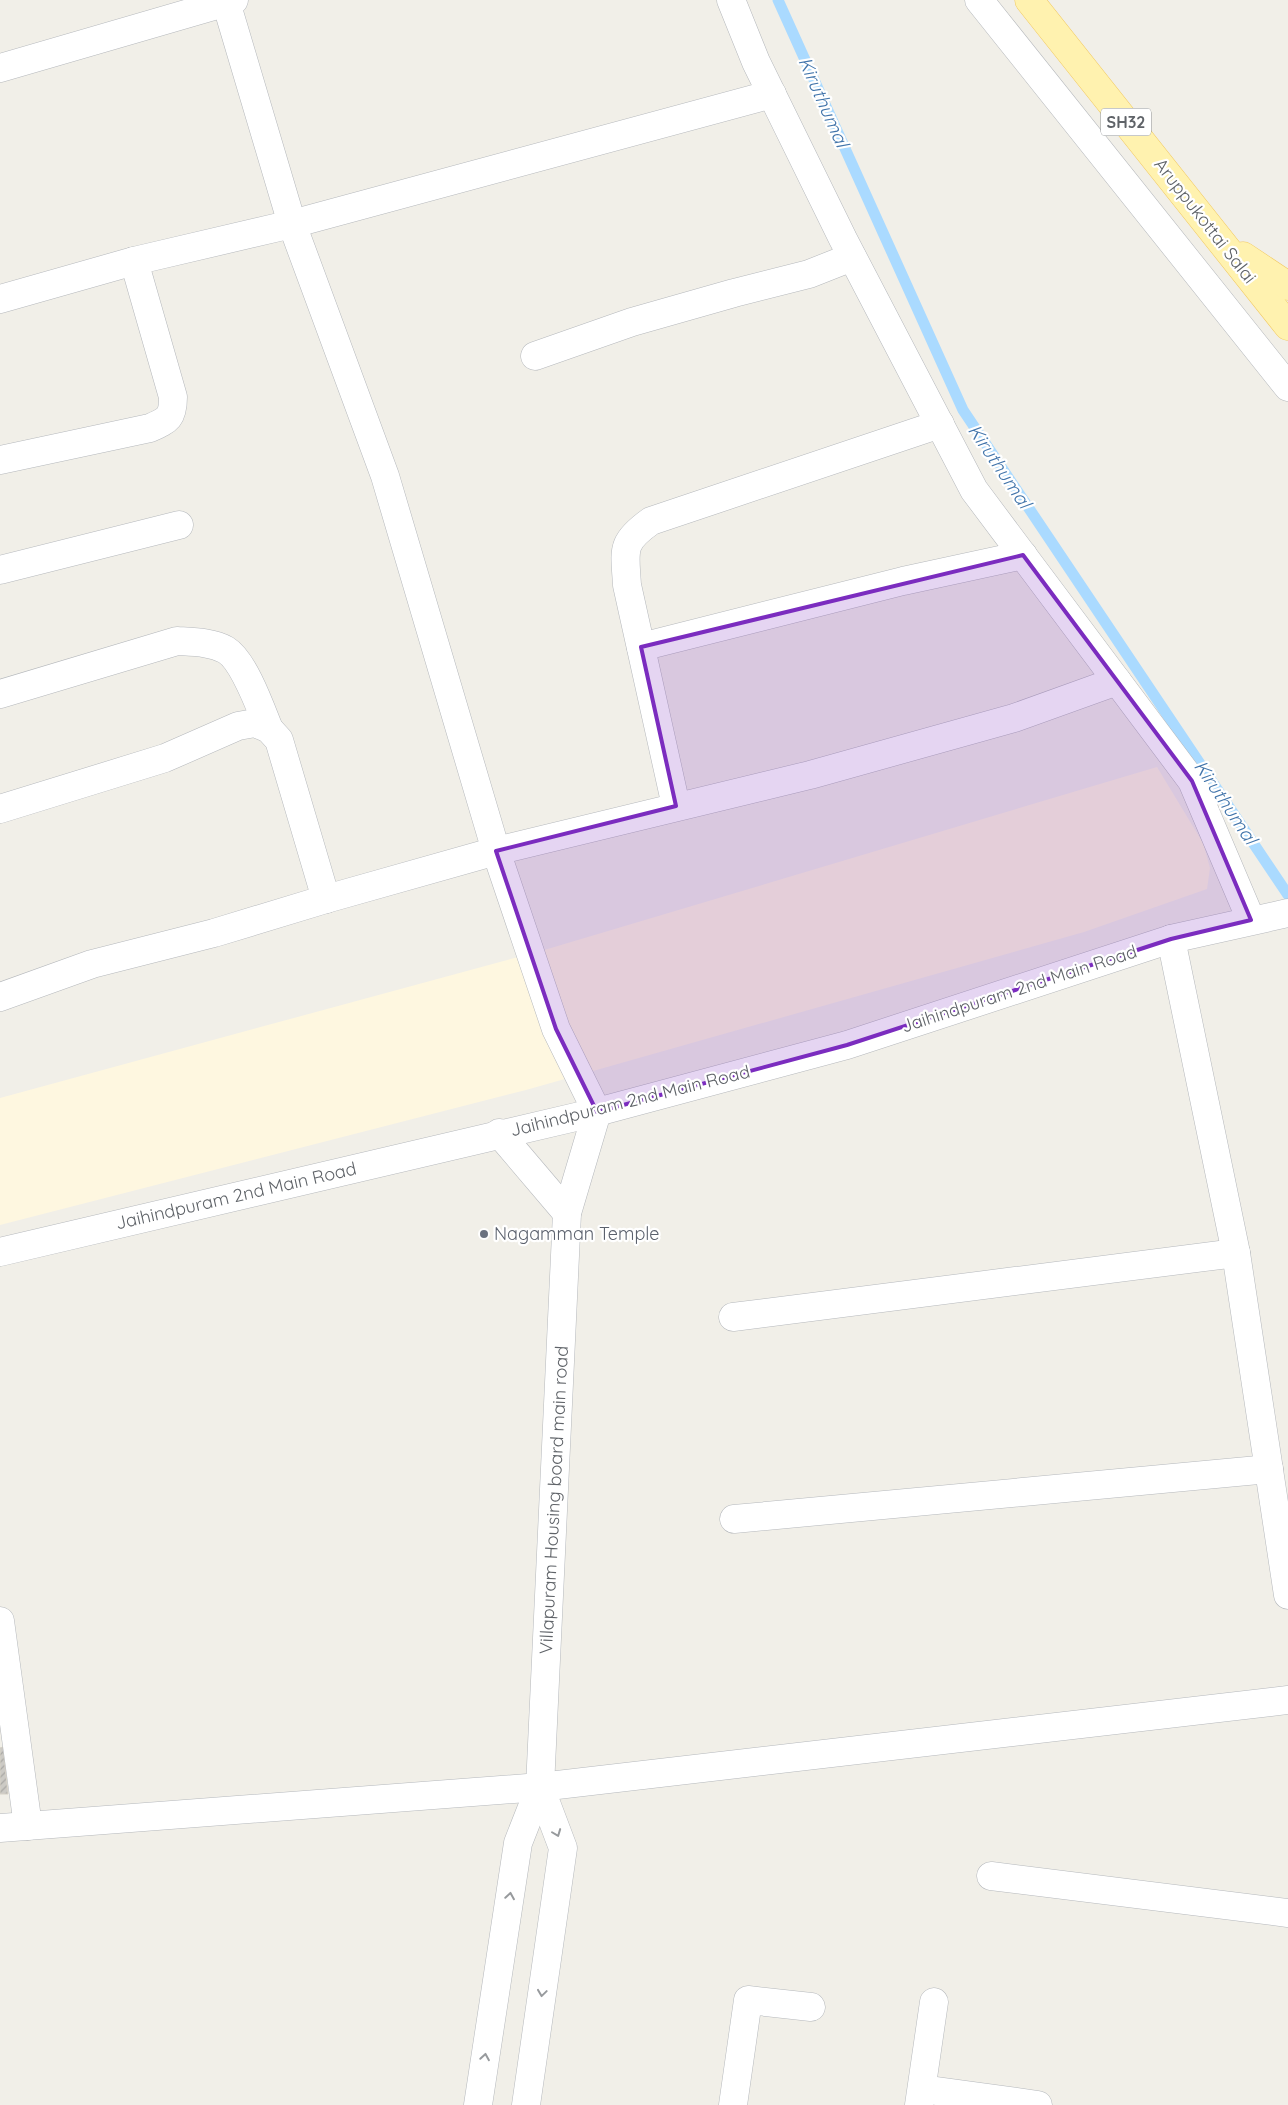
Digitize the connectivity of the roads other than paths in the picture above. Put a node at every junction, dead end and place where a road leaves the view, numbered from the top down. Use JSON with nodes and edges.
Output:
{"nodes":[{"id":1,"x":731,"y":0,"type":"edge"},
{"id":2,"x":979,"y":0,"type":"edge"},
{"id":3,"x":1029,"y":0,"type":"edge"},
{"id":4,"x":230,"y":1,"type":"edge"},
{"id":5,"x":0,"y":68,"type":"edge"},
{"id":6,"x":772,"y":94,"type":"junction"},
{"id":7,"x":292,"y":224,"type":"junction"},
{"id":8,"x":1223,"y":243,"type":"junction"},
{"id":9,"x":852,"y":257,"type":"junction"},
{"id":10,"x":134,"y":261,"type":"junction"},
{"id":11,"x":1288,"y":286,"type":"edge"},
{"id":12,"x":0,"y":299,"type":"edge"},
{"id":13,"x":1288,"y":326,"type":"edge"},
{"id":14,"x":535,"y":356,"type":"dead end"},
{"id":15,"x":1288,"y":387,"type":"edge"},
{"id":16,"x":940,"y":424,"type":"junction"},
{"id":17,"x":0,"y":460,"type":"edge"},
{"id":18,"x":179,"y":525,"type":"dead end"},
{"id":19,"x":1023,"y":555,"type":"junction"},
{"id":20,"x":0,"y":570,"type":"edge"},
{"id":21,"x":641,"y":648,"type":"junction"},
{"id":22,"x":1117,"y":681,"type":"junction"},
{"id":23,"x":0,"y":694,"type":"edge"},
{"id":24,"x":269,"y":728,"type":"junction"},
{"id":25,"x":676,"y":806,"type":"junction"},
{"id":26,"x":0,"y":810,"type":"edge"},
{"id":27,"x":496,"y":851,"type":"junction"},
{"id":28,"x":326,"y":899,"type":"junction"},
{"id":29,"x":1288,"y":913,"type":"edge"},
{"id":30,"x":1251,"y":920,"type":"junction"},
{"id":31,"x":1171,"y":939,"type":"junction"},
{"id":32,"x":0,"y":997,"type":"edge"},
{"id":33,"x":598,"y":1112,"type":"junction"},
{"id":34,"x":499,"y":1133,"type":"junction"},
{"id":35,"x":567,"y":1213,"type":"junction"},
{"id":36,"x":0,"y":1252,"type":"edge"},
{"id":37,"x":1236,"y":1253,"type":"junction"},
{"id":38,"x":732,"y":1317,"type":"dead end"},
{"id":39,"x":1269,"y":1469,"type":"junction"},
{"id":40,"x":734,"y":1520,"type":"dead end"},
{"id":41,"x":1288,"y":1595,"type":"edge"},
{"id":42,"x":0,"y":1621,"type":"edge"},
{"id":43,"x":1288,"y":1700,"type":"edge"},
{"id":44,"x":540,"y":1787,"type":"junction"},
{"id":45,"x":28,"y":1826,"type":"junction"},
{"id":46,"x":0,"y":1828,"type":"edge"},
{"id":47,"x":991,"y":1876,"type":"dead end"},
{"id":48,"x":1288,"y":1913,"type":"edge"},
{"id":49,"x":934,"y":2002,"type":"dead end"},
{"id":50,"x":811,"y":2007,"type":"dead end"},
{"id":51,"x":920,"y":2097,"type":"edge"},
{"id":52,"x":478,"y":2105,"type":"edge"},
{"id":53,"x":526,"y":2105,"type":"edge"},
{"id":54,"x":733,"y":2105,"type":"edge"},
{"id":55,"x":1038,"y":2105,"type":"edge"}],
"edges":[{"from":1,"to":6,"type":"street"},
{"from":2,"to":15,"type":"street"},
{"from":3,"to":8,"type":"main road","name":"Aruppukottai Salai","number":"SH32"},
{"from":4,"to":5,"type":"street"},
{"from":4,"to":7,"type":"street"},
{"from":6,"to":7,"type":"street"},
{"from":6,"to":9,"type":"street"},
{"from":7,"to":10,"type":"street"},
{"from":7,"to":27,"type":"street"},
{"from":8,"to":11,"type":"main road"},
{"from":8,"to":13,"type":"main road","name":"Aruppukottai Salai","number":"SH32"},
{"from":9,"to":14,"type":"street"},
{"from":9,"to":16,"type":"street"},
{"from":10,"to":12,"type":"street"},
{"from":10,"to":17,"type":"street"},
{"from":16,"to":19,"type":"street"},
{"from":16,"to":21,"type":"street"},
{"from":18,"to":20,"type":"street"},
{"from":19,"to":21,"type":"street"},
{"from":19,"to":22,"type":"street"},
{"from":21,"to":25,"type":"street"},
{"from":22,"to":25,"type":"street"},
{"from":22,"to":30,"type":"street"},
{"from":23,"to":24,"type":"street"},
{"from":24,"to":26,"type":"street"},
{"from":24,"to":28,"type":"street"},
{"from":25,"to":27,"type":"street"},
{"from":27,"to":28,"type":"street"},
{"from":27,"to":33,"type":"street"},
{"from":28,"to":32,"type":"street"},
{"from":29,"to":30,"type":"street","name":"Jaihindpuram 2nd Main Road"},
{"from":30,"to":31,"type":"street","name":"Jaihindpuram 2nd Main Road"},
{"from":31,"to":33,"type":"street","name":"Jaihindpuram 2nd Main Road"},
{"from":31,"to":37,"type":"street"},
{"from":33,"to":34,"type":"street","name":"Jaihindpuram 2nd Main Road"},
{"from":33,"to":35,"type":"street","name":"Villapuram Housing board main road"},
{"from":34,"to":35,"type":"street"},
{"from":34,"to":36,"type":"street","name":"Jaihindpuram 2nd Main Road"},
{"from":35,"to":44,"type":"street","name":"Villapuram Housing board main road"},
{"from":37,"to":38,"type":"street"},
{"from":37,"to":39,"type":"street"},
{"from":39,"to":40,"type":"street"},
{"from":39,"to":41,"type":"street"},
{"from":42,"to":45,"type":"street"},
{"from":43,"to":44,"type":"street"},
{"from":44,"to":45,"type":"street"},
{"from":52,"to":44,"type":"street","name":"Villapuram Housing board main road","one_way":true},
{"from":44,"to":53,"type":"street","name":"Villapuram Housing board main road","one_way":true},
{"from":45,"to":46,"type":"street"},
{"from":47,"to":48,"type":"street"},
{"from":49,"to":51,"type":"street"},
{"from":50,"to":54,"type":"street"},
{"from":51,"to":55,"type":"street"}]}
